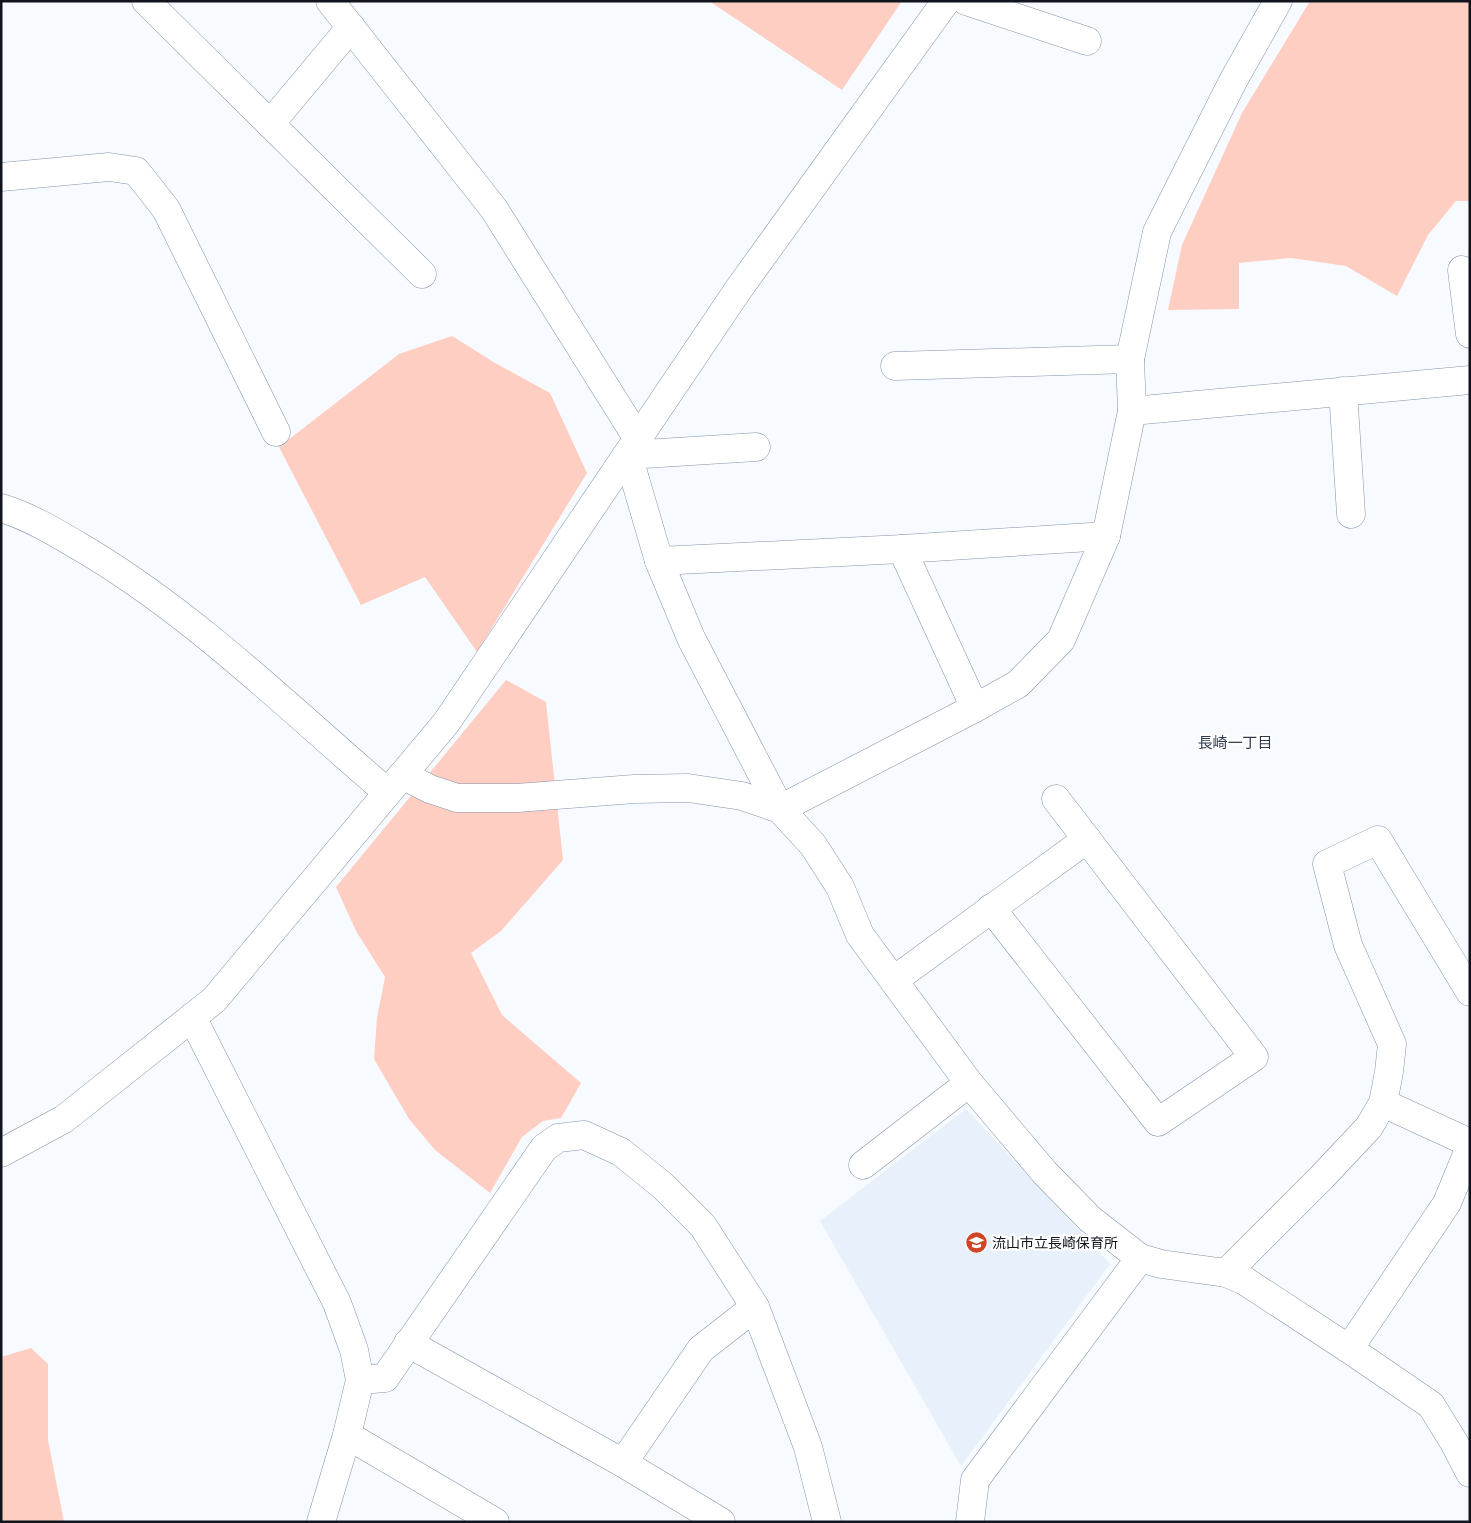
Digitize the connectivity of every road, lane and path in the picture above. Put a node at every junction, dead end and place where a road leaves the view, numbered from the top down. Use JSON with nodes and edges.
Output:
{"nodes":[{"id":1,"x":146,"y":1,"type":"edge"},
{"id":2,"x":330,"y":1,"type":"edge"},
{"id":3,"x":946,"y":1,"type":"edge"},
{"id":4,"x":966,"y":1,"type":"edge"},
{"id":5,"x":1278,"y":1,"type":"edge"},
{"id":6,"x":351,"y":27,"type":"junction"},
{"id":7,"x":1087,"y":42,"type":"dead end"},
{"id":8,"x":270,"y":124,"type":"junction"},
{"id":9,"x":1,"y":177,"type":"edge"},
{"id":10,"x":1462,"y":270,"type":"dead end"},
{"id":11,"x":422,"y":274,"type":"dead end"},
{"id":12,"x":1470,"y":334,"type":"edge"},
{"id":13,"x":1130,"y":359,"type":"junction"},
{"id":14,"x":895,"y":366,"type":"dead end"},
{"id":15,"x":1470,"y":380,"type":"edge"},
{"id":16,"x":1343,"y":391,"type":"junction"},
{"id":17,"x":1132,"y":411,"type":"junction"},
{"id":18,"x":276,"y":432,"type":"dead end"},
{"id":19,"x":633,"y":447,"type":"junction"},
{"id":20,"x":756,"y":447,"type":"dead end"},
{"id":21,"x":1,"y":508,"type":"edge"},
{"id":22,"x":1350,"y":514,"type":"dead end"},
{"id":23,"x":1106,"y":536,"type":"junction"},
{"id":24,"x":902,"y":549,"type":"junction"},
{"id":25,"x":659,"y":561,"type":"junction"},
{"id":26,"x":975,"y":708,"type":"junction"},
{"id":27,"x":395,"y":783,"type":"junction"},
{"id":28,"x":1056,"y":799,"type":"dead end"},
{"id":29,"x":780,"y":809,"type":"junction"},
{"id":30,"x":1087,"y":839,"type":"junction"},
{"id":31,"x":991,"y":908,"type":"junction"},
{"id":32,"x":894,"y":980,"type":"junction"},
{"id":33,"x":1470,"y":992,"type":"edge"},
{"id":34,"x":192,"y":1017,"type":"junction"},
{"id":35,"x":969,"y":1083,"type":"junction"},
{"id":36,"x":1383,"y":1103,"type":"junction"},
{"id":37,"x":1470,"y":1143,"type":"edge"},
{"id":38,"x":1470,"y":1147,"type":"edge"},
{"id":39,"x":1,"y":1153,"type":"edge"},
{"id":40,"x":863,"y":1165,"type":"dead end"},
{"id":41,"x":1140,"y":1258,"type":"junction"},
{"id":42,"x":1226,"y":1273,"type":"junction"},
{"id":43,"x":755,"y":1307,"type":"junction"},
{"id":44,"x":408,"y":1343,"type":"junction"},
{"id":45,"x":1349,"y":1349,"type":"junction"},
{"id":46,"x":360,"y":1380,"type":"junction"},
{"id":47,"x":347,"y":1435,"type":"junction"},
{"id":48,"x":623,"y":1463,"type":"junction"},
{"id":49,"x":1470,"y":1473,"type":"edge"},
{"id":50,"x":321,"y":1522,"type":"edge"},
{"id":51,"x":495,"y":1522,"type":"edge"},
{"id":52,"x":721,"y":1522,"type":"edge"},
{"id":53,"x":827,"y":1522,"type":"edge"},
{"id":54,"x":970,"y":1522,"type":"edge"}],
"edges":[{"from":1,"to":8,"type":"street"},
{"from":2,"to":6,"type":"street"},
{"from":3,"to":19,"type":"street"},
{"from":4,"to":7,"type":"street"},
{"from":5,"to":13,"type":"street"},
{"from":6,"to":8,"type":"street"},
{"from":6,"to":19,"type":"street"},
{"from":8,"to":11,"type":"street"},
{"from":9,"to":18,"type":"street"},
{"from":10,"to":12,"type":"street"},
{"from":13,"to":14,"type":"street"},
{"from":13,"to":17,"type":"street"},
{"from":15,"to":16,"type":"street"},
{"from":16,"to":17,"type":"street"},
{"from":16,"to":22,"type":"street"},
{"from":17,"to":23,"type":"street"},
{"from":19,"to":20,"type":"street"},
{"from":19,"to":25,"type":"street"},
{"from":19,"to":27,"type":"street"},
{"from":21,"to":27,"type":"street"},
{"from":23,"to":24,"type":"street"},
{"from":23,"to":26,"type":"street"},
{"from":24,"to":25,"type":"street"},
{"from":24,"to":26,"type":"street"},
{"from":25,"to":29,"type":"street"},
{"from":26,"to":29,"type":"street"},
{"from":27,"to":29,"type":"street"},
{"from":27,"to":34,"type":"street"},
{"from":28,"to":30,"type":"street"},
{"from":29,"to":32,"type":"street"},
{"from":30,"to":31,"type":"street"},
{"from":30,"to":31,"type":"street"},
{"from":31,"to":32,"type":"street"},
{"from":32,"to":35,"type":"street"},
{"from":33,"to":36,"type":"street"},
{"from":34,"to":39,"type":"street"},
{"from":34,"to":46,"type":"street"},
{"from":35,"to":40,"type":"street"},
{"from":35,"to":41,"type":"street"},
{"from":36,"to":37,"type":"street"},
{"from":36,"to":42,"type":"street"},
{"from":38,"to":45,"type":"street"},
{"from":41,"to":42,"type":"street"},
{"from":41,"to":54,"type":"street"},
{"from":42,"to":45,"type":"street"},
{"from":43,"to":44,"type":"street"},
{"from":43,"to":48,"type":"street"},
{"from":43,"to":53,"type":"street"},
{"from":44,"to":46,"type":"street"},
{"from":44,"to":48,"type":"street"},
{"from":45,"to":49,"type":"street"},
{"from":46,"to":47,"type":"street"},
{"from":47,"to":50,"type":"street"},
{"from":47,"to":51,"type":"street"},
{"from":48,"to":52,"type":"street"}]}
